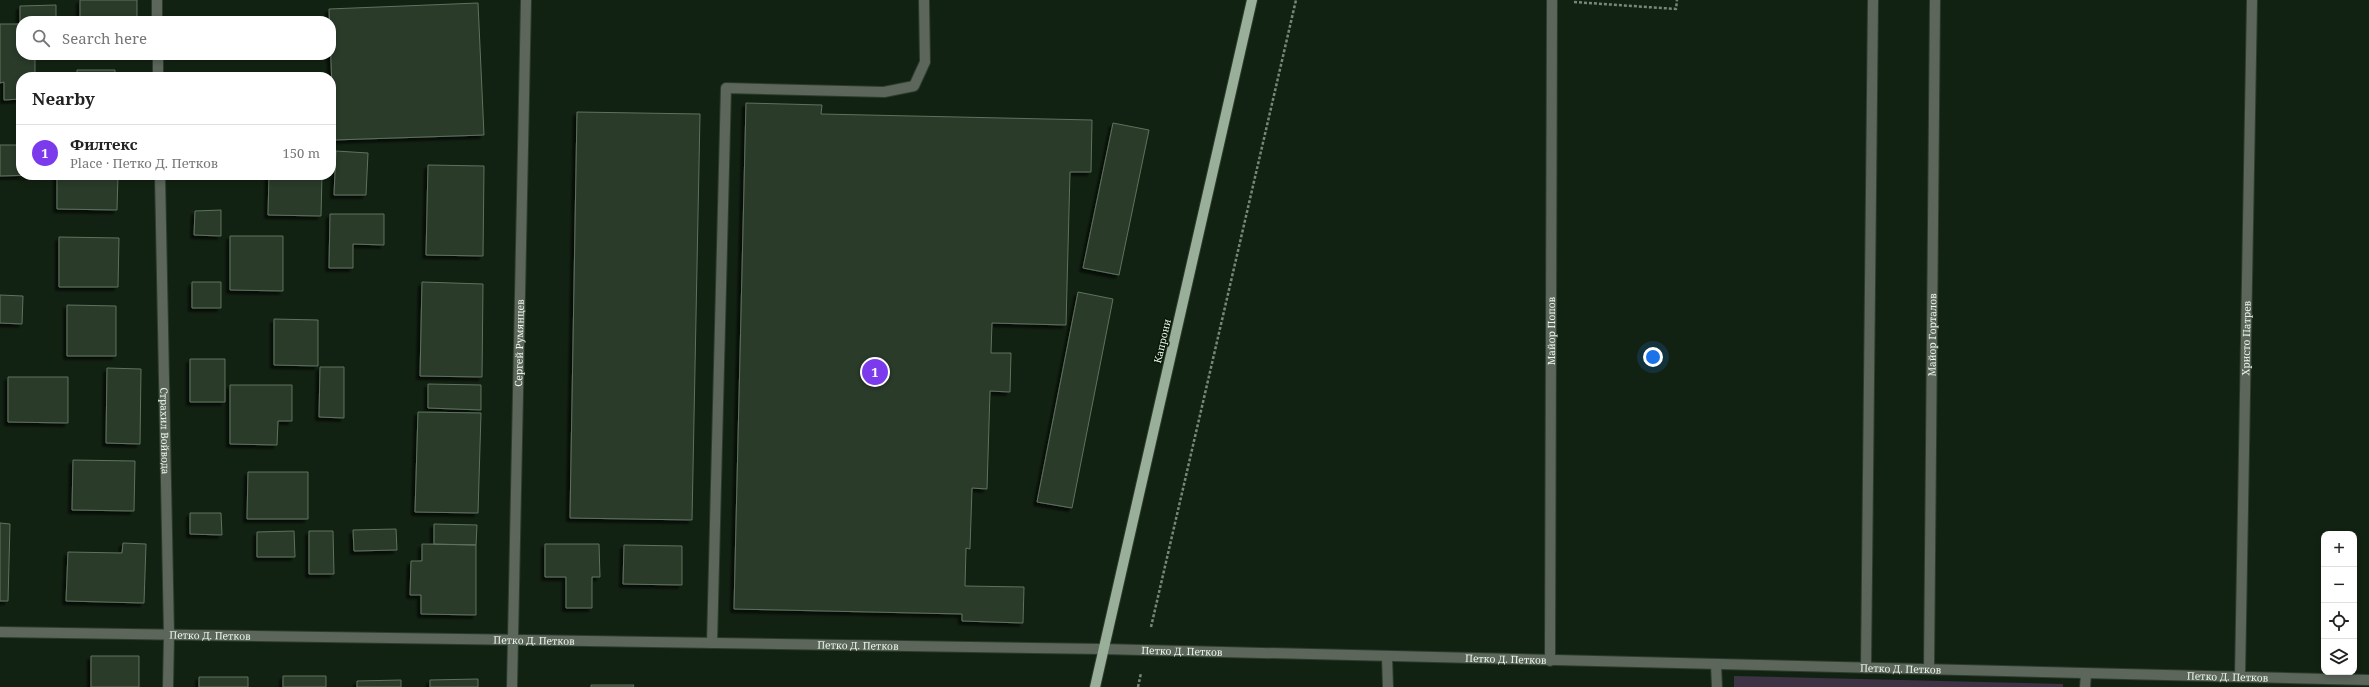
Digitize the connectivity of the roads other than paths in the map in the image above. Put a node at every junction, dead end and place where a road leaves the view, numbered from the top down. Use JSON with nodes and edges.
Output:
{"nodes":[{"id":1,"x":157,"y":0,"type":"edge"},
{"id":2,"x":526,"y":0,"type":"edge"},
{"id":3,"x":924,"y":0,"type":"edge"},
{"id":4,"x":1252,"y":0,"type":"edge"},
{"id":5,"x":1552,"y":0,"type":"edge"},
{"id":6,"x":1873,"y":0,"type":"edge"},
{"id":7,"x":1935,"y":0,"type":"edge"},
{"id":8,"x":2252,"y":0,"type":"edge"},
{"id":9,"x":157,"y":16,"type":"edge"},
{"id":10,"x":158,"y":60,"type":"edge"},
{"id":11,"x":158,"y":72,"type":"edge"},
{"id":12,"x":160,"y":180,"type":"edge"},
{"id":13,"x":0,"y":632,"type":"edge"},
{"id":14,"x":169,"y":635,"type":"junction"},
{"id":15,"x":512,"y":639,"type":"junction"},
{"id":16,"x":712,"y":643,"type":"junction"},
{"id":17,"x":1103,"y":649,"type":"junction"},
{"id":18,"x":1387,"y":657,"type":"junction"},
{"id":19,"x":1550,"y":661,"type":"junction"},
{"id":20,"x":1716,"y":665,"type":"junction"},
{"id":21,"x":1866,"y":668,"type":"junction"},
{"id":22,"x":1929,"y":669,"type":"junction"},
{"id":23,"x":2086,"y":674,"type":"junction"},
{"id":24,"x":2240,"y":677,"type":"junction"},
{"id":25,"x":2369,"y":680,"type":"edge"},
{"id":26,"x":168,"y":687,"type":"edge"},
{"id":27,"x":512,"y":687,"type":"edge"},
{"id":28,"x":1095,"y":687,"type":"edge"},
{"id":29,"x":1388,"y":687,"type":"edge"},
{"id":30,"x":1717,"y":687,"type":"edge"},
{"id":31,"x":2085,"y":687,"type":"edge"}],
"edges":[{"from":1,"to":9,"type":"street"},
{"from":2,"to":15,"type":"street","name":"Сергей Румянцев"},
{"from":3,"to":16,"type":"street"},
{"from":4,"to":17,"type":"main road","name":"Капрони"},
{"from":5,"to":19,"type":"street","name":"Майор Попов"},
{"from":6,"to":21,"type":"street"},
{"from":7,"to":22,"type":"street","name":"Майор Горталов"},
{"from":8,"to":24,"type":"street","name":"Христо Патрев"},
{"from":10,"to":11,"type":"street"},
{"from":12,"to":14,"type":"street","name":"Страхил Войвода"},
{"from":13,"to":14,"type":"street","name":"Петко Д. Петков"},
{"from":14,"to":15,"type":"street","name":"Петко Д. Петков"},
{"from":14,"to":26,"type":"street","name":"Страхил Войвода"},
{"from":15,"to":16,"type":"street","name":"Петко Д. Петков"},
{"from":15,"to":27,"type":"street","name":"Сергей Румянцев"},
{"from":16,"to":17,"type":"street","name":"Петко Д. Петков"},
{"from":17,"to":18,"type":"street","name":"Петко Д. Петков"},
{"from":17,"to":28,"type":"main road","name":"Капрони"},
{"from":18,"to":19,"type":"street","name":"Петко Д. Петков"},
{"from":18,"to":29,"type":"street"},
{"from":19,"to":20,"type":"street","name":"Петко Д. Петков"},
{"from":20,"to":21,"type":"street","name":"Петко Д. Петков"},
{"from":20,"to":30,"type":"street"},
{"from":21,"to":22,"type":"street","name":"Петко Д. Петков"},
{"from":22,"to":23,"type":"street","name":"Петко Д. Петков"},
{"from":23,"to":24,"type":"street","name":"Петко Д. Петков"},
{"from":23,"to":31,"type":"street"},
{"from":24,"to":25,"type":"street","name":"Петко Д. Петков"}]}
